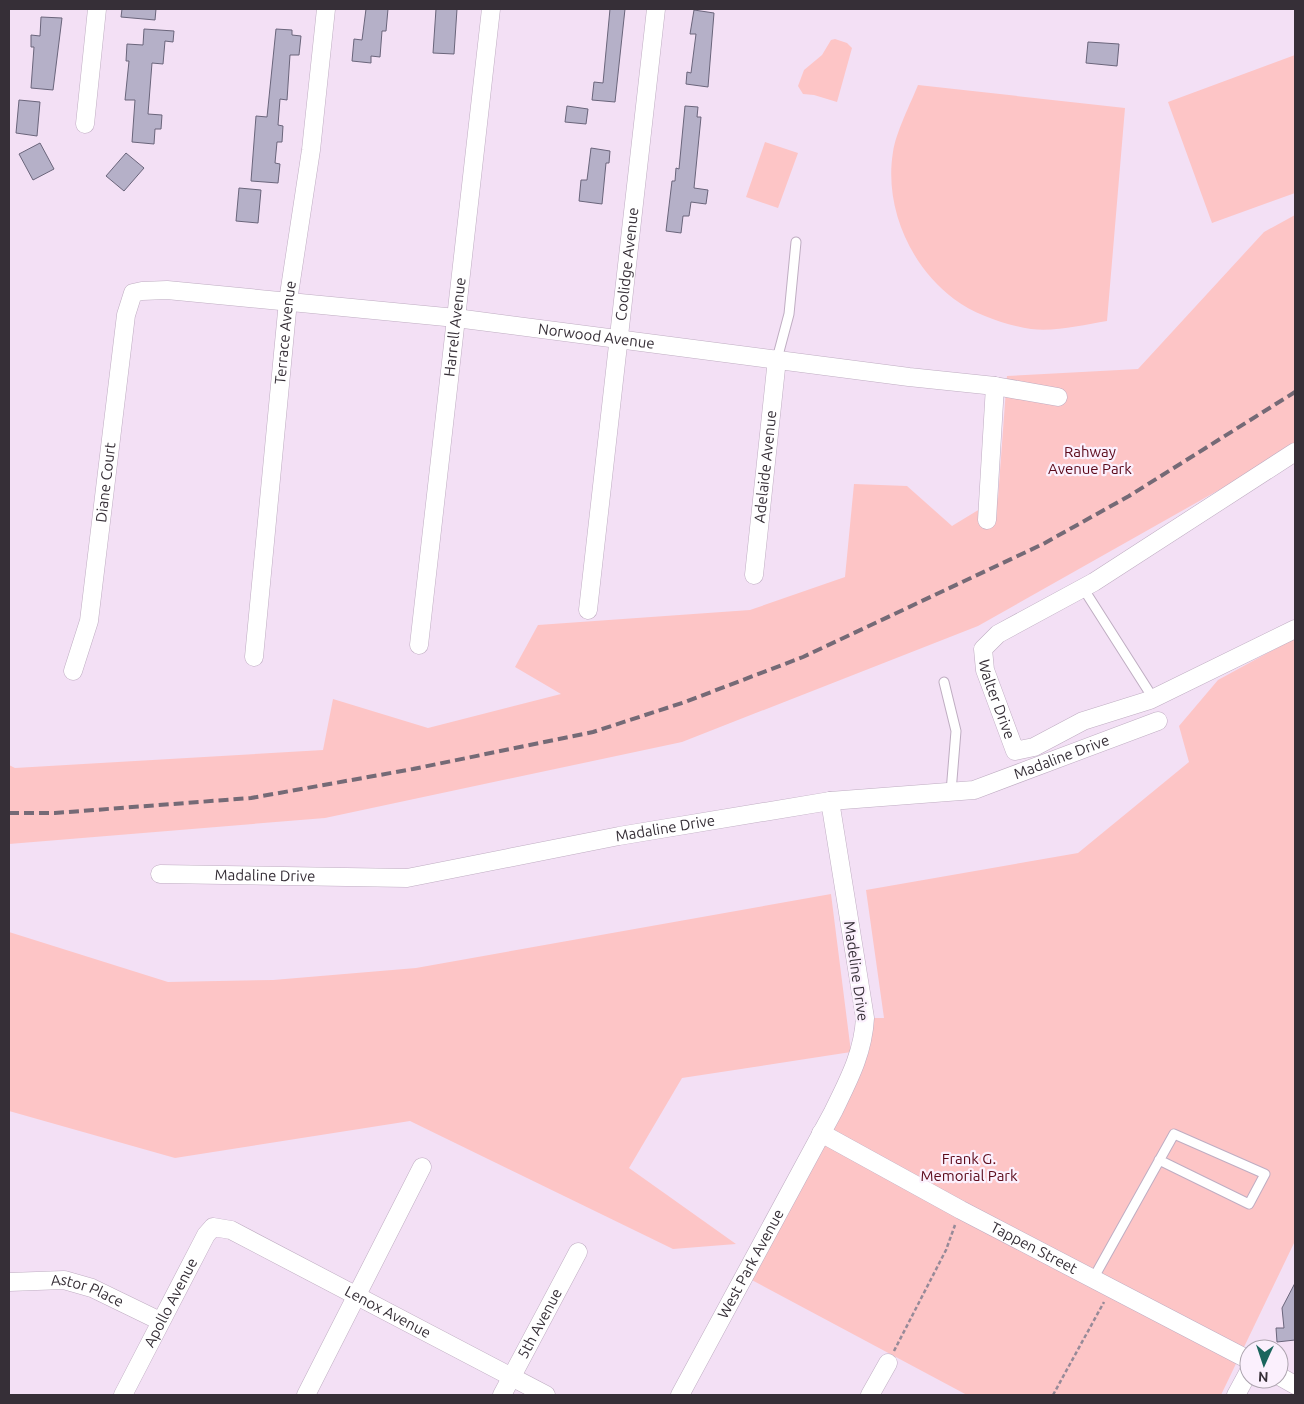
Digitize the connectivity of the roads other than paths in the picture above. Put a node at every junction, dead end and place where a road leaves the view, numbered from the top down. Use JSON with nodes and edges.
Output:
{"nodes":[{"id":1,"x":97,"y":9,"type":"edge"},
{"id":2,"x":326,"y":9,"type":"edge"},
{"id":3,"x":491,"y":9,"type":"edge"},
{"id":4,"x":656,"y":9,"type":"edge"},
{"id":5,"x":85,"y":124,"type":"dead end"},
{"id":6,"x":796,"y":242,"type":"dead end"},
{"id":7,"x":133,"y":293,"type":"joint"},
{"id":8,"x":288,"y":301,"type":"junction"},
{"id":9,"x":456,"y":318,"type":"junction"},
{"id":10,"x":619,"y":339,"type":"junction"},
{"id":11,"x":777,"y":359,"type":"junction"},
{"id":12,"x":996,"y":386,"type":"junction"},
{"id":13,"x":1058,"y":397,"type":"dead end"},
{"id":14,"x":1295,"y":452,"type":"edge"},
{"id":15,"x":987,"y":520,"type":"dead end"},
{"id":16,"x":754,"y":575,"type":"dead end"},
{"id":17,"x":1083,"y":588,"type":"junction"},
{"id":18,"x":588,"y":610,"type":"dead end"},
{"id":19,"x":1295,"y":629,"type":"edge"},
{"id":20,"x":419,"y":645,"type":"dead end"},
{"id":21,"x":254,"y":657,"type":"dead end"},
{"id":22,"x":73,"y":671,"type":"dead end"},
{"id":23,"x":944,"y":682,"type":"dead end"},
{"id":24,"x":1153,"y":698,"type":"junction"},
{"id":25,"x":1158,"y":721,"type":"dead end"},
{"id":26,"x":951,"y":792,"type":"junction"},
{"id":27,"x":830,"y":801,"type":"junction"},
{"id":28,"x":160,"y":874,"type":"dead end"},
{"id":29,"x":821,"y":1133,"type":"junction"},
{"id":30,"x":1159,"y":1160,"type":"junction"},
{"id":31,"x":422,"y":1168,"type":"dead end"},
{"id":32,"x":230,"y":1230,"type":"joint"},
{"id":33,"x":578,"y":1252,"type":"dead end"},
{"id":34,"x":1093,"y":1279,"type":"junction"},
{"id":35,"x":9,"y":1282,"type":"edge"},
{"id":36,"x":355,"y":1296,"type":"junction"},
{"id":37,"x":160,"y":1322,"type":"junction"},
{"id":38,"x":1239,"y":1355,"type":"edge"},
{"id":39,"x":888,"y":1363,"type":"road end"},
{"id":40,"x":512,"y":1377,"type":"junction"},
{"id":41,"x":123,"y":1395,"type":"edge"},
{"id":42,"x":306,"y":1395,"type":"edge"},
{"id":43,"x":502,"y":1395,"type":"edge"},
{"id":44,"x":546,"y":1395,"type":"edge"},
{"id":45,"x":680,"y":1395,"type":"edge"},
{"id":46,"x":870,"y":1395,"type":"edge"}],
"edges":[{"from":1,"to":5,"type":"street"},
{"from":2,"to":8,"type":"street","name":"Terrace Avenue"},
{"from":3,"to":9,"type":"street","name":"Harrell Avenue"},
{"from":4,"to":10,"type":"street","name":"Coolidge Avenue"},
{"from":6,"to":11,"type":"lane"},
{"from":7,"to":8,"type":"street","name":"Norwood Avenue"},
{"from":7,"to":22,"type":"street","name":"Diane Court"},
{"from":8,"to":9,"type":"street","name":"Norwood Avenue"},
{"from":8,"to":21,"type":"street","name":"Terrace Avenue"},
{"from":9,"to":10,"type":"street","name":"Norwood Avenue"},
{"from":9,"to":20,"type":"street","name":"Harrell Avenue"},
{"from":10,"to":11,"type":"street","name":"Norwood Avenue"},
{"from":10,"to":18,"type":"street","name":"Coolidge Avenue"},
{"from":11,"to":12,"type":"street","name":"Norwood Avenue"},
{"from":11,"to":16,"type":"street","name":"Adelaide Avenue"},
{"from":12,"to":13,"type":"street","name":"Norwood Avenue"},
{"from":12,"to":15,"type":"street"},
{"from":14,"to":17,"type":"street","name":"Walter Drive"},
{"from":17,"to":24,"type":"lane"},
{"from":17,"to":24,"type":"street","name":"Walter Drive"},
{"from":19,"to":24,"type":"street","name":"Walter Drive"},
{"from":23,"to":26,"type":"lane"},
{"from":25,"to":26,"type":"street","name":"Madaline Drive"},
{"from":26,"to":27,"type":"street","name":"Madaline Drive"},
{"from":27,"to":28,"type":"street","name":"Madaline Drive"},
{"from":27,"to":29,"type":"street","name":"Madeline Drive"},
{"from":29,"to":34,"type":"street","name":"Tappen Street"},
{"from":29,"to":45,"type":"street","name":"West Park Avenue"},
{"from":30,"to":30,"type":"lane"},
{"from":30,"to":34,"type":"lane"},
{"from":31,"to":36,"type":"street"},
{"from":32,"to":36,"type":"street","name":"Lenox Avenue"},
{"from":32,"to":37,"type":"street","name":"Apollo Avenue"},
{"from":33,"to":40,"type":"street","name":"5th Avenue"},
{"from":34,"to":38,"type":"street","name":"Tappen Street"},
{"from":35,"to":37,"type":"street","name":"Astor Place"},
{"from":36,"to":40,"type":"street","name":"Lenox Avenue"},
{"from":36,"to":42,"type":"street"},
{"from":37,"to":41,"type":"street","name":"Apollo Avenue"},
{"from":39,"to":46,"type":"street"},
{"from":40,"to":43,"type":"street","name":"5th Avenue"},
{"from":40,"to":44,"type":"street","name":"Lenox Avenue"}]}
